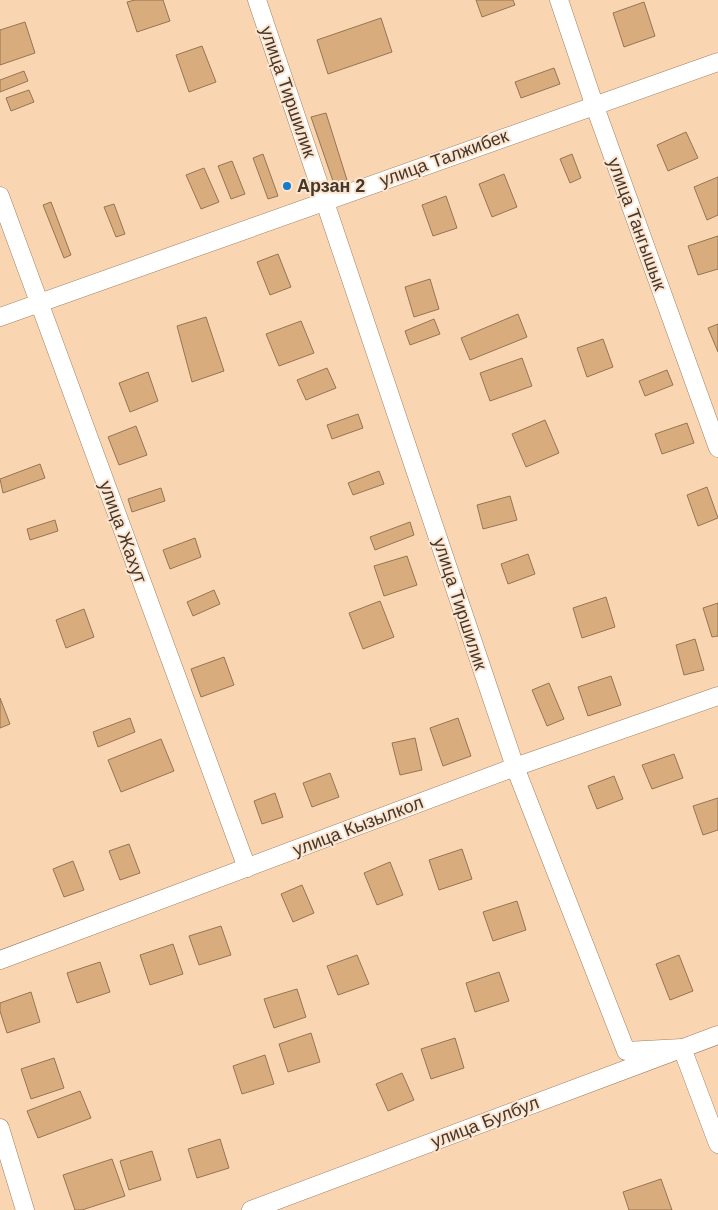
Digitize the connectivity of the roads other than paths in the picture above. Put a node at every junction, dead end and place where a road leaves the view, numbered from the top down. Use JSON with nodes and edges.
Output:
{"nodes":[{"id":1,"x":257,"y":0,"type":"edge"},
{"id":2,"x":559,"y":0,"type":"edge"},
{"id":3,"x":718,"y":62,"type":"edge"},
{"id":4,"x":594,"y":104,"type":"junction"},
{"id":5,"x":0,"y":196,"type":"edge"},
{"id":6,"x":326,"y":201,"type":"junction"},
{"id":7,"x":38,"y":304,"type":"junction"},
{"id":8,"x":0,"y":317,"type":"edge"},
{"id":9,"x":718,"y":448,"type":"edge"},
{"id":10,"x":718,"y":696,"type":"edge"},
{"id":11,"x":514,"y":766,"type":"junction"},
{"id":12,"x":247,"y":868,"type":"junction"},
{"id":13,"x":0,"y":960,"type":"edge"},
{"id":14,"x":718,"y":1035,"type":"edge"},
{"id":15,"x":682,"y":1048,"type":"junction"},
{"id":16,"x":0,"y":1128,"type":"edge"},
{"id":17,"x":718,"y":1144,"type":"edge"},
{"id":18,"x":26,"y":1210,"type":"edge"},
{"id":19,"x":251,"y":1210,"type":"edge"}],
"edges":[{"from":1,"to":6,"type":"street","name":"улица Тиршилик"},
{"from":2,"to":4,"type":"street","name":"улица Тангышык"},
{"from":3,"to":4,"type":"street","name":"улица Талжибек"},
{"from":4,"to":6,"type":"street","name":"улица Талжибек"},
{"from":4,"to":9,"type":"street","name":"улица Тангышык"},
{"from":5,"to":7,"type":"street","name":"улица Жахут"},
{"from":6,"to":7,"type":"street","name":"улица Талжибек"},
{"from":6,"to":11,"type":"street","name":"улица Тиршилик"},
{"from":7,"to":8,"type":"street","name":"улица Талжибек"},
{"from":7,"to":12,"type":"street","name":"улица Жахут"},
{"from":10,"to":11,"type":"street","name":"улица Кызылкол"},
{"from":11,"to":12,"type":"street","name":"улица Кызылкол"},
{"from":11,"to":15,"type":"street","name":"улица Тиршилик"},
{"from":12,"to":13,"type":"street","name":"улица Кызылкол"},
{"from":14,"to":15,"type":"street","name":"улица Булбул"},
{"from":15,"to":17,"type":"street"},
{"from":15,"to":19,"type":"street","name":"улица Булбул"},
{"from":16,"to":18,"type":"street"}]}
